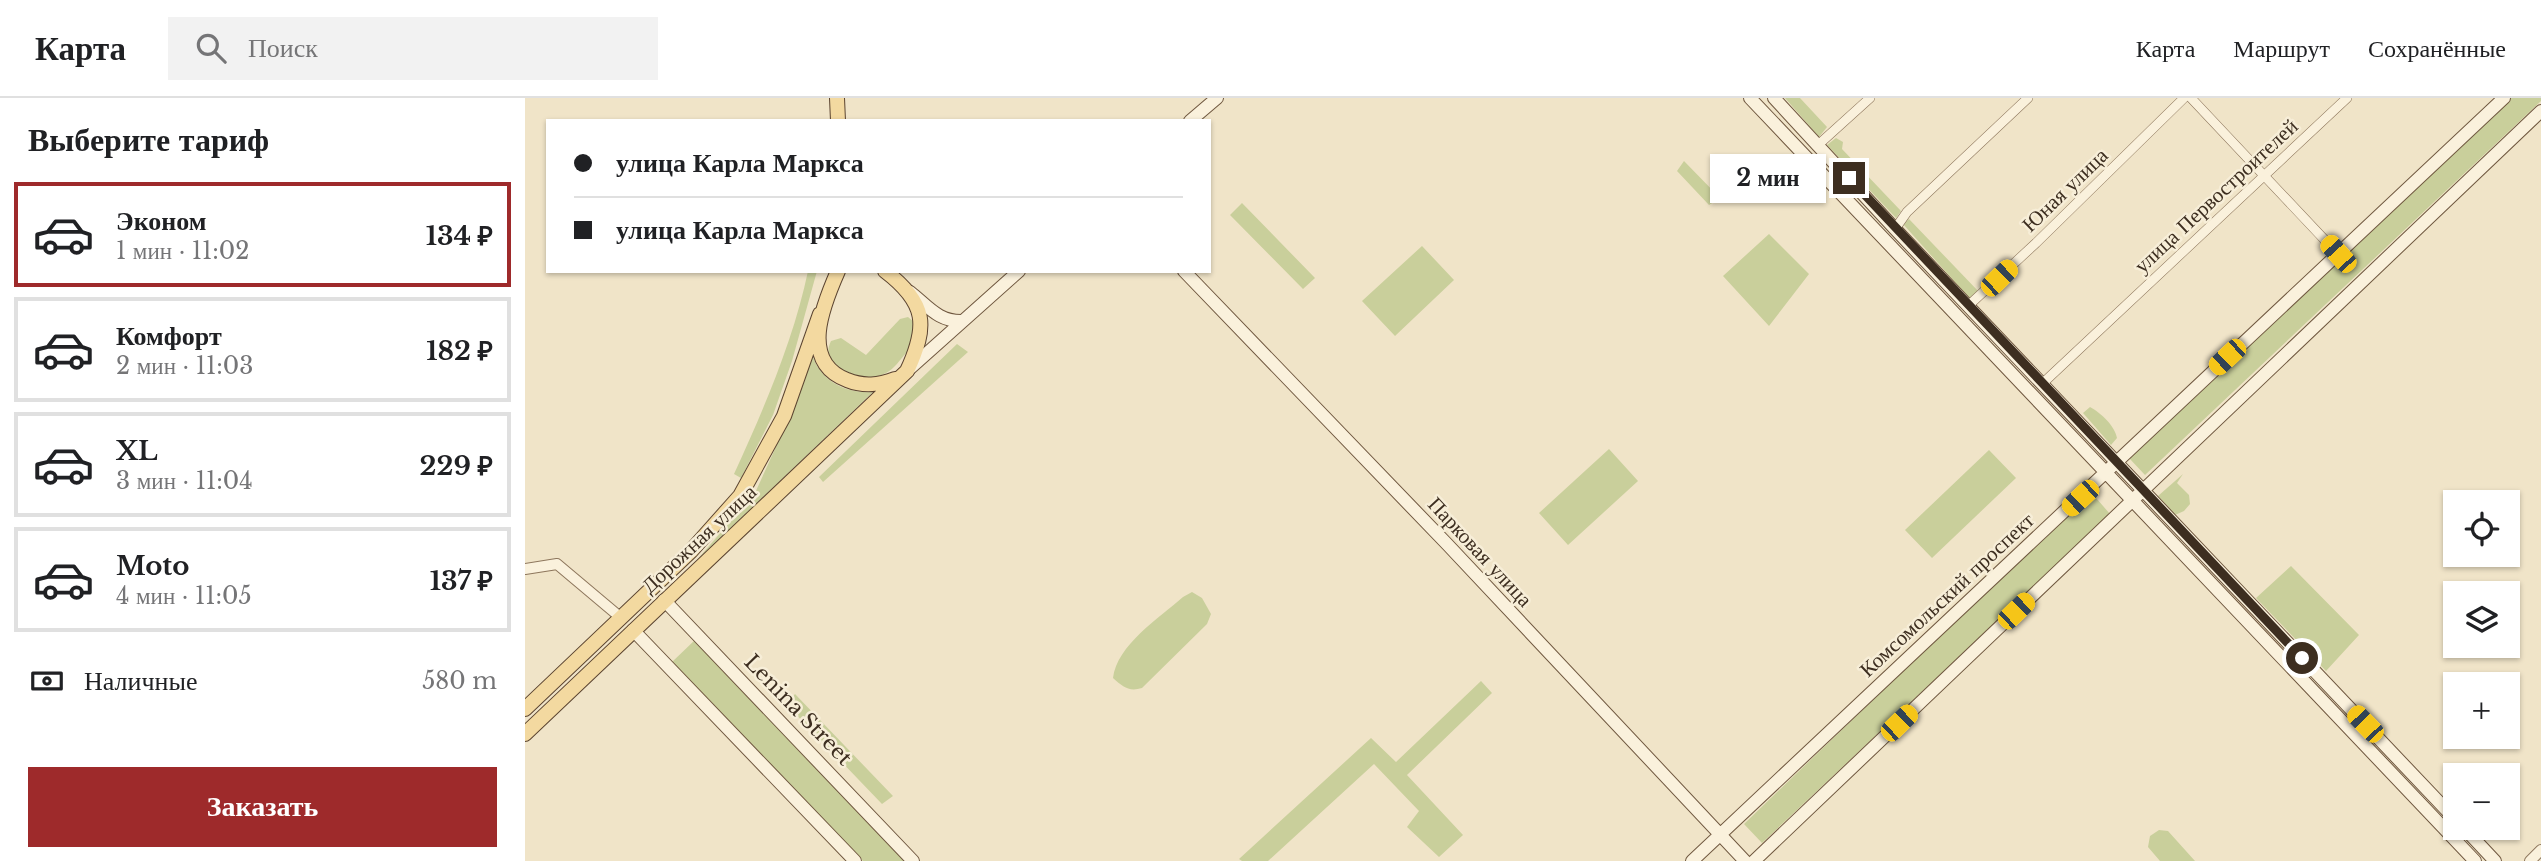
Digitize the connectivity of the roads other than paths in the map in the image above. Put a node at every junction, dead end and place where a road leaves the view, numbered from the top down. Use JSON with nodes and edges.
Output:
{"nodes":[{"id":1,"x":837,"y":98,"type":"edge"},
{"id":2,"x":1217,"y":98,"type":"edge"},
{"id":3,"x":1750,"y":98,"type":"edge"},
{"id":4,"x":1870,"y":98,"type":"edge"},
{"id":5,"x":2028,"y":98,"type":"edge"},
{"id":6,"x":2184,"y":98,"type":"edge"},
{"id":7,"x":2191,"y":98,"type":"edge"},
{"id":8,"x":2347,"y":98,"type":"edge"},
{"id":9,"x":2504,"y":98,"type":"edge"},
{"id":10,"x":1775,"y":100,"type":"edge"},
{"id":11,"x":2541,"y":111,"type":"edge"},
{"id":12,"x":1764,"y":113,"type":"junction"},
{"id":13,"x":838,"y":119,"type":"edge"},
{"id":14,"x":1192,"y":119,"type":"edge"},
{"id":15,"x":1818,"y":145,"type":"junction"},
{"id":16,"x":2264,"y":176,"type":"junction"},
{"id":17,"x":1895,"y":229,"type":"junction"},
{"id":18,"x":2338,"y":254,"type":"junction"},
{"id":19,"x":828,"y":273,"type":"edge"},
{"id":20,"x":837,"y":273,"type":"edge"},
{"id":21,"x":1017,"y":273,"type":"edge"},
{"id":22,"x":1186,"y":273,"type":"edge"},
{"id":23,"x":890,"y":275,"type":"edge"},
{"id":24,"x":1968,"y":306,"type":"junction"},
{"id":25,"x":821,"y":311,"type":"junction"},
{"id":26,"x":963,"y":321,"type":"junction"},
{"id":27,"x":905,"y":373,"type":"junction"},
{"id":28,"x":2043,"y":383,"type":"junction"},
{"id":29,"x":2117,"y":462,"type":"junction"},
{"id":30,"x":2107,"y":472,"type":"junction"},
{"id":31,"x":2144,"y":489,"type":"junction"},
{"id":32,"x":2134,"y":499,"type":"junction"},
{"id":33,"x":691,"y":551,"type":"junction"},
{"id":34,"x":700,"y":566,"type":"junction"},
{"id":35,"x":525,"y":569,"type":"edge"},
{"id":36,"x":652,"y":588,"type":"junction"},
{"id":37,"x":664,"y":600,"type":"junction"},
{"id":38,"x":620,"y":617,"type":"junction"},
{"id":39,"x":633,"y":630,"type":"junction"},
{"id":40,"x":525,"y":709,"type":"edge"},
{"id":41,"x":525,"y":734,"type":"edge"},
{"id":42,"x":2443,"y":805,"type":"edge"},
{"id":43,"x":1721,"y":835,"type":"junction"},
{"id":44,"x":2475,"y":840,"type":"edge"},
{"id":45,"x":2541,"y":850,"type":"edge"},
{"id":46,"x":855,"y":861,"type":"edge"},
{"id":47,"x":913,"y":861,"type":"edge"},
{"id":48,"x":1692,"y":861,"type":"edge"},
{"id":49,"x":1745,"y":861,"type":"edge"},
{"id":50,"x":1754,"y":861,"type":"edge"},
{"id":51,"x":2475,"y":861,"type":"edge"},
{"id":52,"x":2495,"y":861,"type":"edge"},
{"id":53,"x":2530,"y":861,"type":"edge"}],
"edges":[{"from":1,"to":13,"type":"main road"},
{"from":2,"to":14,"type":"main road"},
{"from":3,"to":12,"type":"main road"},
{"from":4,"to":15,"type":"street"},
{"from":5,"to":17,"type":"street"},
{"from":6,"to":24,"type":"street","name":"Юная улица"},
{"from":7,"to":16,"type":"street"},
{"from":8,"to":16,"type":"street","name":"улица Первостроителей"},
{"from":9,"to":18,"type":"main road","name":"Комсомольский проспект"},
{"from":10,"to":12,"type":"main road"},
{"from":10,"to":15,"type":"main road"},
{"from":11,"to":31,"type":"main road"},
{"from":12,"to":30,"type":"main road"},
{"from":15,"to":17,"type":"main road"},
{"from":16,"to":18,"type":"street"},
{"from":16,"to":28,"type":"street","name":"улица Первостроителей"},
{"from":17,"to":24,"type":"main road"},
{"from":18,"to":29,"type":"main road","name":"Комсомольский проспект"},
{"from":19,"to":25,"type":"main road","name":"Дорожная улица"},
{"from":20,"to":25,"type":"main road"},
{"from":21,"to":26,"type":"main road","name":"Дорожная улица"},
{"from":22,"to":43,"type":"main road","name":"Парковая улица"},
{"from":23,"to":26,"type":"main road"},
{"from":23,"to":27,"type":"main road"},
{"from":24,"to":28,"type":"main road"},
{"from":25,"to":27,"type":"main road"},
{"from":25,"to":33,"type":"main road","name":"Дорожная улица"},
{"from":26,"to":27,"type":"main road","name":"Дорожная улица"},
{"from":27,"to":34,"type":"main road","name":"Дорожная улица"},
{"from":28,"to":29,"type":"main road"},
{"from":29,"to":30,"type":"main road","name":"Комсомольский проспект"},
{"from":29,"to":31,"type":"main road"},
{"from":30,"to":32,"type":"main road"},
{"from":30,"to":43,"type":"main road","name":"Комсомольский проспект"},
{"from":31,"to":32,"type":"main road"},
{"from":31,"to":42,"type":"main road"},
{"from":32,"to":50,"type":"main road"},
{"from":32,"to":51,"type":"main road"},
{"from":33,"to":34,"type":"main road"},
{"from":33,"to":36,"type":"main road","name":"Дорожная улица"},
{"from":34,"to":37,"type":"main road","name":"Дорожная улица"},
{"from":35,"to":38,"type":"street"},
{"from":36,"to":37,"type":"main road","name":"Lenina Street"},
{"from":36,"to":38,"type":"main road","name":"Дорожная улица"},
{"from":37,"to":39,"type":"main road","name":"Дорожная улица"},
{"from":37,"to":47,"type":"main road","name":"Lenina Street"},
{"from":38,"to":39,"type":"main road"},
{"from":38,"to":40,"type":"main road","name":"Дорожная улица"},
{"from":39,"to":41,"type":"main road","name":"Дорожная улица"},
{"from":39,"to":46,"type":"main road"},
{"from":43,"to":48,"type":"main road","name":"Комсомольский проспект"},
{"from":43,"to":49,"type":"main road","name":"Парковая улица"},
{"from":44,"to":52,"type":"main road"},
{"from":45,"to":53,"type":"street"}]}
